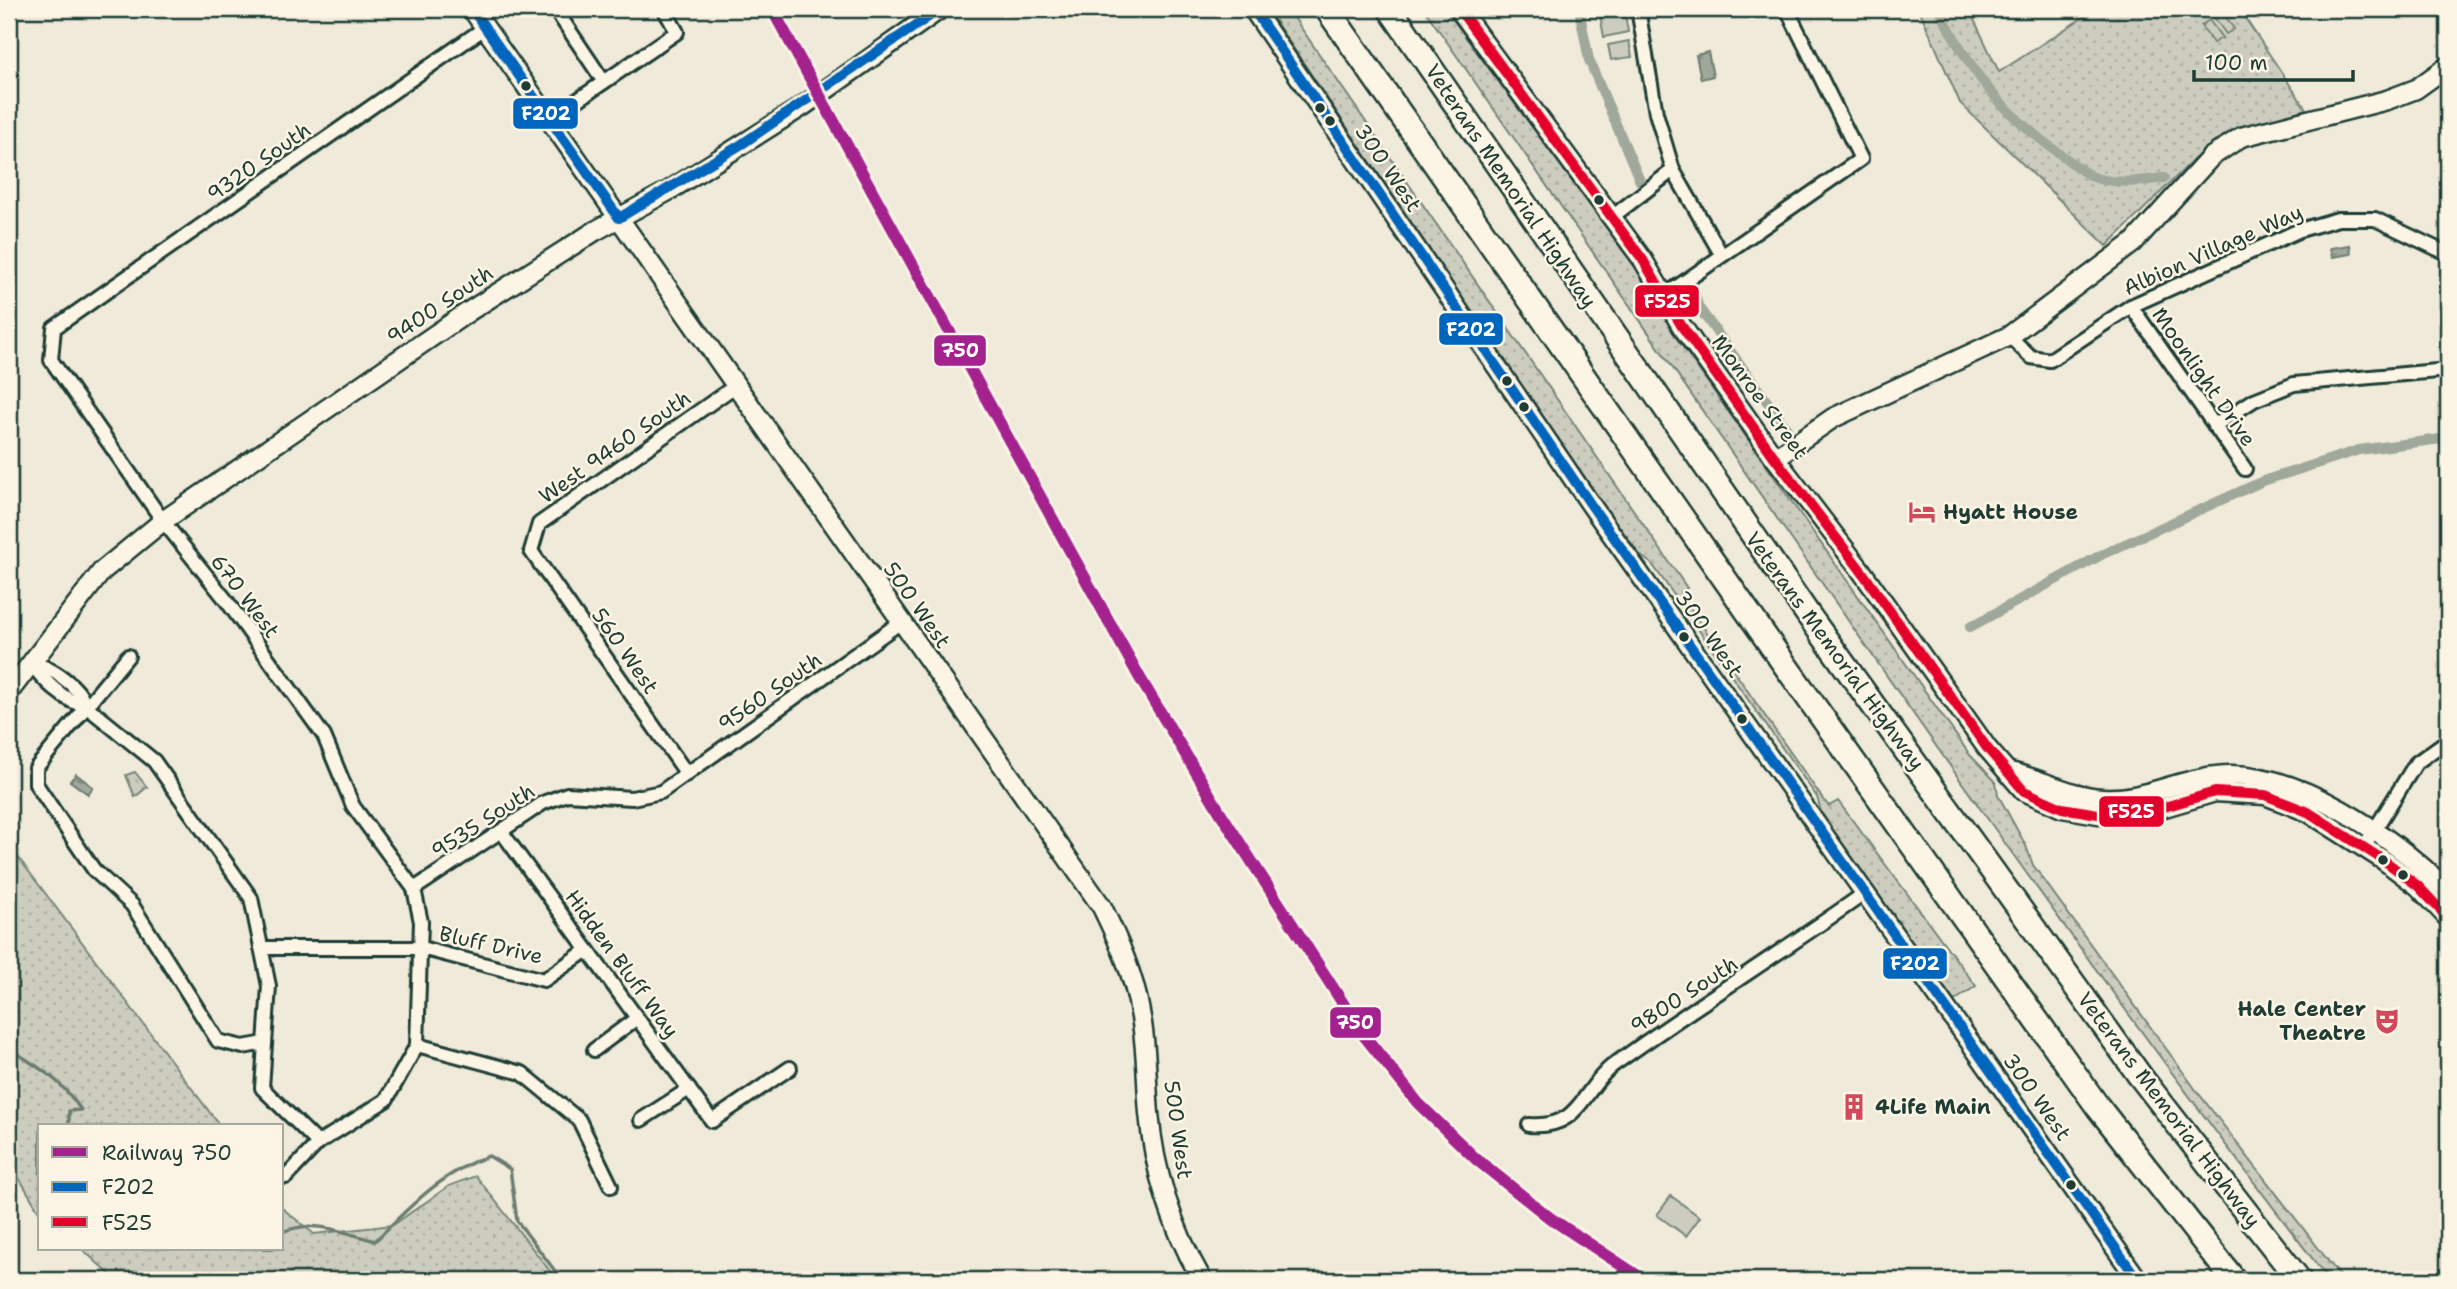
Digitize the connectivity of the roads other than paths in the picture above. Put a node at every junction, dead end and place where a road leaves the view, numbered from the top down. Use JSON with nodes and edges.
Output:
{"nodes":[{"id":1,"x":472,"y":9,"type":"edge"},
{"id":2,"x":555,"y":9,"type":"edge"},
{"id":3,"x":664,"y":9,"type":"edge"},
{"id":4,"x":940,"y":9,"type":"edge"},
{"id":5,"x":1253,"y":9,"type":"edge"},
{"id":6,"x":1327,"y":9,"type":"edge"},
{"id":7,"x":1390,"y":9,"type":"edge"},
{"id":8,"x":1458,"y":9,"type":"edge"},
{"id":9,"x":1638,"y":9,"type":"edge"},
{"id":10,"x":1787,"y":9,"type":"edge"},
{"id":11,"x":485,"y":27,"type":"junction"},
{"id":12,"x":2448,"y":66,"type":"edge"},
{"id":13,"x":604,"y":82,"type":"junction"},
{"id":14,"x":550,"y":119,"type":"junction"},
{"id":15,"x":1673,"y":170,"type":"junction"},
{"id":16,"x":1612,"y":217,"type":"junction"},
{"id":17,"x":619,"y":218,"type":"junction"},
{"id":18,"x":1721,"y":254,"type":"junction"},
{"id":19,"x":2448,"y":254,"type":"edge"},
{"id":20,"x":1664,"y":296,"type":"junction"},
{"id":21,"x":2131,"y":306,"type":"junction"},
{"id":22,"x":54,"y":328,"type":"joint"},
{"id":23,"x":2009,"y":336,"type":"junction"},
{"id":24,"x":2448,"y":370,"type":"edge"},
{"id":25,"x":735,"y":386,"type":"junction"},
{"id":26,"x":2214,"y":426,"type":"junction"},
{"id":27,"x":1775,"y":458,"type":"junction"},
{"id":28,"x":2245,"y":469,"type":"dead end"},
{"id":29,"x":163,"y":521,"type":"junction"},
{"id":30,"x":531,"y":551,"type":"joint"},
{"id":31,"x":901,"y":622,"type":"junction"},
{"id":32,"x":128,"y":656,"type":"dead end"},
{"id":33,"x":30,"y":662,"type":"junction"},
{"id":34,"x":9,"y":692,"type":"edge"},
{"id":35,"x":86,"y":706,"type":"junction"},
{"id":36,"x":2448,"y":740,"type":"edge"},
{"id":37,"x":687,"y":774,"type":"junction"},
{"id":38,"x":661,"y":792,"type":"joint"},
{"id":39,"x":501,"y":831,"type":"junction"},
{"id":40,"x":2368,"y":839,"type":"junction"},
{"id":41,"x":414,"y":889,"type":"junction"},
{"id":42,"x":2448,"y":891,"type":"edge"},
{"id":43,"x":1865,"y":893,"type":"junction"},
{"id":44,"x":2448,"y":918,"type":"edge"},
{"id":45,"x":261,"y":948,"type":"junction"},
{"id":46,"x":421,"y":948,"type":"junction"},
{"id":47,"x":587,"y":950,"type":"junction"},
{"id":48,"x":637,"y":1018,"type":"junction"},
{"id":49,"x":265,"y":1043,"type":"junction"},
{"id":50,"x":416,"y":1045,"type":"junction"},
{"id":51,"x":594,"y":1050,"type":"dead end"},
{"id":52,"x":790,"y":1068,"type":"dead end"},
{"id":53,"x":689,"y":1090,"type":"junction"},
{"id":54,"x":641,"y":1120,"type":"dead end"},
{"id":55,"x":1529,"y":1125,"type":"dead end"},
{"id":56,"x":318,"y":1143,"type":"junction"},
{"id":57,"x":286,"y":1177,"type":"dead end"},
{"id":58,"x":611,"y":1186,"type":"dead end"},
{"id":59,"x":1202,"y":1280,"type":"edge"},
{"id":60,"x":2138,"y":1280,"type":"edge"},
{"id":61,"x":2234,"y":1280,"type":"edge"},
{"id":62,"x":2299,"y":1280,"type":"edge"}],
"edges":[{"from":1,"to":11,"type":"street","name":"500 West"},
{"from":2,"to":13,"type":"street"},
{"from":3,"to":13,"type":"street"},
{"from":4,"to":17,"type":"street","name":"9400 South"},
{"from":5,"to":43,"type":"street","name":"300 West"},
{"from":6,"to":61,"type":"highway"},
{"from":7,"to":62,"type":"highway","name":"Veterans Memorial Highway"},
{"from":8,"to":16,"type":"street","name":"Monroe Street"},
{"from":9,"to":15,"type":"street"},
{"from":10,"to":18,"type":"street"},
{"from":11,"to":14,"type":"street","name":"500 West"},
{"from":11,"to":22,"type":"street","name":"9320 South"},
{"from":12,"to":23,"type":"street"},
{"from":13,"to":14,"type":"street"},
{"from":14,"to":17,"type":"street","name":"500 West"},
{"from":15,"to":16,"type":"street"},
{"from":15,"to":18,"type":"street"},
{"from":16,"to":20,"type":"street","name":"Monroe Street"},
{"from":17,"to":25,"type":"street","name":"500 West"},
{"from":17,"to":29,"type":"street","name":"9400 South"},
{"from":18,"to":20,"type":"street"},
{"from":19,"to":21,"type":"street","name":"Albion Village Way"},
{"from":20,"to":27,"type":"street","name":"Monroe Street"},
{"from":21,"to":23,"type":"street","name":"Albion Village Way"},
{"from":21,"to":26,"type":"street","name":"Moonlight Drive"},
{"from":22,"to":29,"type":"street","name":"670 West"},
{"from":23,"to":27,"type":"street"},
{"from":24,"to":26,"type":"street"},
{"from":25,"to":30,"type":"street","name":"West 9460 South"},
{"from":25,"to":31,"type":"street","name":"500 West"},
{"from":26,"to":28,"type":"street","name":"Moonlight Drive"},
{"from":27,"to":40,"type":"street","name":"Monroe Street"},
{"from":29,"to":33,"type":"street","name":"9400 South"},
{"from":29,"to":41,"type":"street","name":"670 West"},
{"from":30,"to":37,"type":"street","name":"560 West"},
{"from":31,"to":37,"type":"street","name":"9560 South"},
{"from":31,"to":59,"type":"street","name":"500 West"},
{"from":32,"to":35,"type":"street"},
{"from":33,"to":34,"type":"street","name":"9400 South"},
{"from":33,"to":35,"type":"street"},
{"from":35,"to":45,"type":"street"},
{"from":35,"to":49,"type":"street"},
{"from":36,"to":40,"type":"street"},
{"from":37,"to":38,"type":"street","name":"9560 South"},
{"from":38,"to":39,"type":"street","name":"9535 South"},
{"from":39,"to":41,"type":"street","name":"9535 South"},
{"from":39,"to":47,"type":"street","name":"Hidden Bluff Way"},
{"from":40,"to":42,"type":"street","name":"Monroe Street"},
{"from":40,"to":44,"type":"street","name":"Monroe Street"},
{"from":41,"to":46,"type":"street"},
{"from":43,"to":55,"type":"street","name":"9800 South"},
{"from":43,"to":60,"type":"street","name":"300 West"},
{"from":45,"to":46,"type":"street","name":"Bluff Drive"},
{"from":45,"to":49,"type":"street"},
{"from":46,"to":47,"type":"street","name":"Bluff Drive"},
{"from":46,"to":50,"type":"street"},
{"from":47,"to":48,"type":"street","name":"Hidden Bluff Way"},
{"from":48,"to":51,"type":"street"},
{"from":48,"to":53,"type":"street","name":"Hidden Bluff Way"},
{"from":49,"to":56,"type":"street"},
{"from":50,"to":56,"type":"street"},
{"from":50,"to":58,"type":"street"},
{"from":52,"to":53,"type":"street","name":"Hidden Bluff Way"},
{"from":53,"to":54,"type":"street"},
{"from":56,"to":57,"type":"street"}]}
